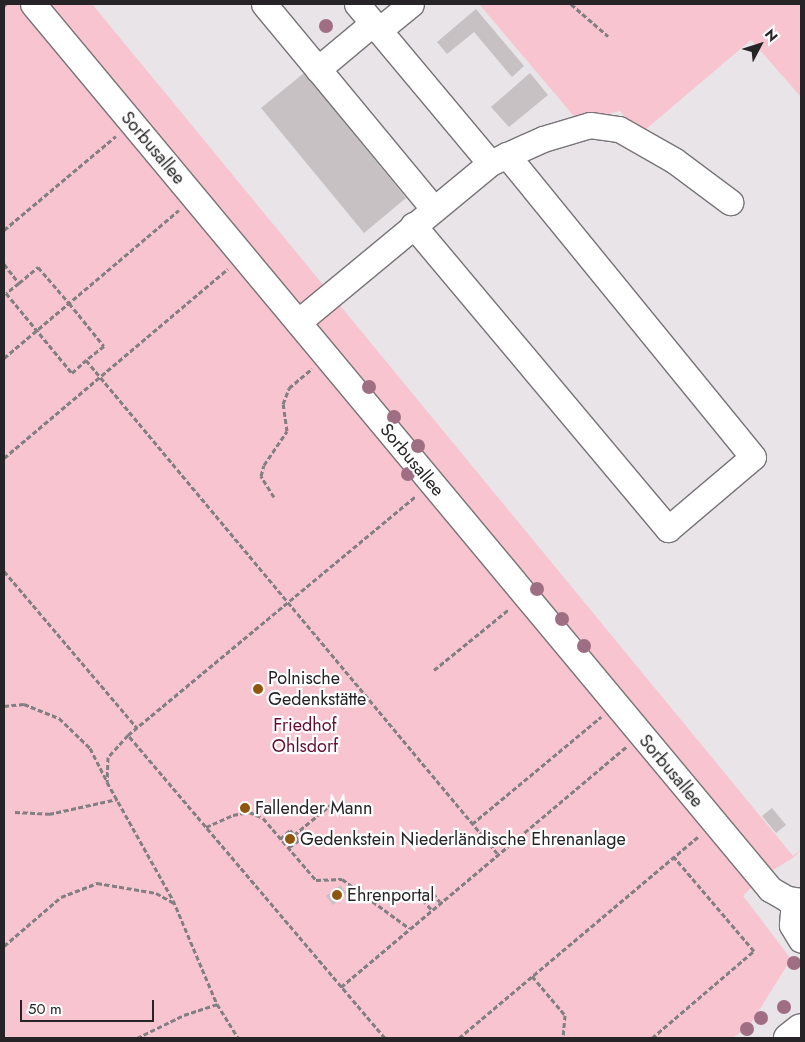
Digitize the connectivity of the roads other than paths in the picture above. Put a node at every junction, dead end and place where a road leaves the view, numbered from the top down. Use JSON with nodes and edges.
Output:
{"nodes":[{"id":1,"x":33,"y":4,"type":"edge"},
{"id":2,"x":264,"y":4,"type":"edge"},
{"id":3,"x":357,"y":4,"type":"edge"},
{"id":4,"x":411,"y":4,"type":"edge"},
{"id":5,"x":376,"y":26,"type":"junction"},
{"id":6,"x":318,"y":69,"type":"junction"},
{"id":7,"x":498,"y":159,"type":"junction"},
{"id":8,"x":730,"y":202,"type":"dead end"},
{"id":9,"x":433,"y":208,"type":"junction"},
{"id":10,"x":413,"y":225,"type":"junction"},
{"id":11,"x":298,"y":322,"type":"junction"},
{"id":12,"x":797,"y":901,"type":"edge"},
{"id":13,"x":801,"y":940,"type":"edge"},
{"id":14,"x":801,"y":1028,"type":"edge"},
{"id":15,"x":788,"y":1038,"type":"edge"}],
"edges":[{"from":1,"to":11,"type":"street","name":"Sorbusallee"},
{"from":2,"to":6,"type":"street"},
{"from":3,"to":5,"type":"street"},
{"from":4,"to":5,"type":"street"},
{"from":5,"to":6,"type":"street"},
{"from":5,"to":7,"type":"street"},
{"from":6,"to":9,"type":"street"},
{"from":7,"to":8,"type":"street"},
{"from":7,"to":9,"type":"street"},
{"from":7,"to":10,"type":"street"},
{"from":9,"to":10,"type":"street"},
{"from":10,"to":11,"type":"street"},
{"from":11,"to":12,"type":"street","name":"Sorbusallee"},
{"from":12,"to":13,"type":"street"},
{"from":14,"to":15,"type":"main road"}]}
